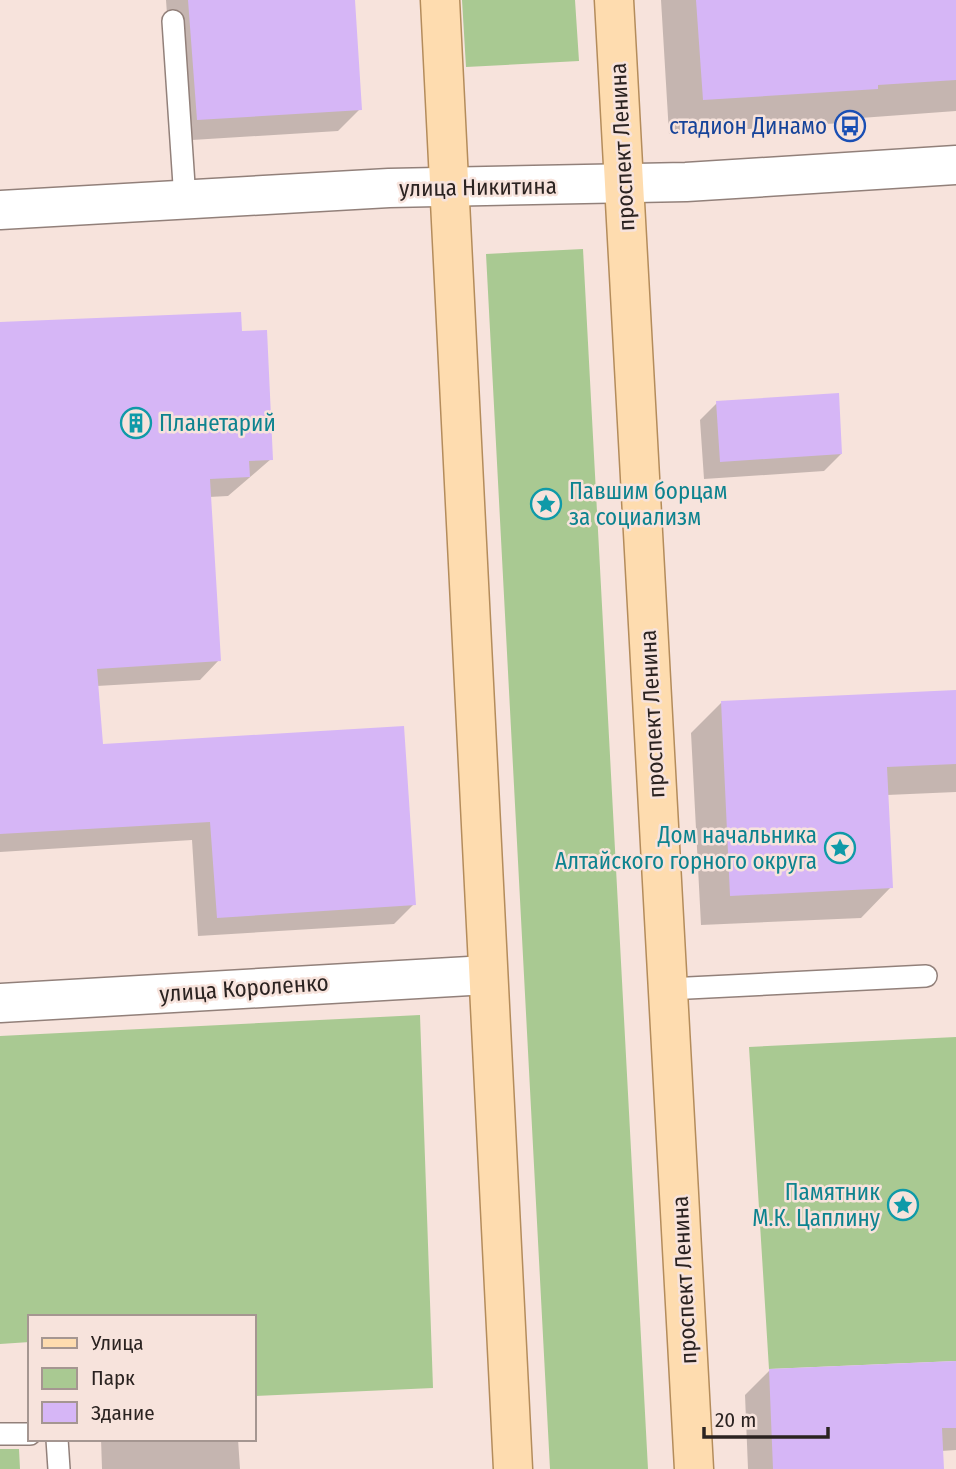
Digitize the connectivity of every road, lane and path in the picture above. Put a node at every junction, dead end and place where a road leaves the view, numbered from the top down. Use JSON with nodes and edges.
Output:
{"nodes":[{"id":1,"x":440,"y":0,"type":"edge"},
{"id":2,"x":614,"y":0,"type":"edge"},
{"id":3,"x":173,"y":20,"type":"dead end"},
{"id":4,"x":956,"y":165,"type":"edge"},
{"id":5,"x":625,"y":184,"type":"junction"},
{"id":6,"x":450,"y":187,"type":"junction"},
{"id":7,"x":185,"y":200,"type":"junction"},
{"id":8,"x":0,"y":210,"type":"edge"},
{"id":9,"x":488,"y":975,"type":"junction"},
{"id":10,"x":926,"y":976,"type":"dead end"},
{"id":11,"x":668,"y":989,"type":"junction"},
{"id":12,"x":0,"y":1003,"type":"edge"},
{"id":13,"x":0,"y":1434,"type":"edge"},
{"id":14,"x":28,"y":1434,"type":"edge"},
{"id":15,"x":57,"y":1441,"type":"edge"},
{"id":16,"x":59,"y":1469,"type":"edge"},
{"id":17,"x":513,"y":1469,"type":"edge"},
{"id":18,"x":694,"y":1469,"type":"edge"}],
"edges":[{"from":1,"to":6,"type":"main road"},
{"from":2,"to":5,"type":"main road","name":"проспект Ленина"},
{"from":3,"to":7,"type":"lane"},
{"from":4,"to":5,"type":"street","name":"улица Никитина"},
{"from":5,"to":6,"type":"street","name":"улица Никитина"},
{"from":5,"to":11,"type":"main road","name":"проспект Ленина"},
{"from":6,"to":7,"type":"street","name":"улица Никитина"},
{"from":6,"to":9,"type":"main road"},
{"from":7,"to":8,"type":"street","name":"улица Никитина"},
{"from":9,"to":12,"type":"street","name":"улица Короленко"},
{"from":9,"to":17,"type":"main road"},
{"from":10,"to":11,"type":"lane"},
{"from":11,"to":18,"type":"main road","name":"проспект Ленина"},
{"from":13,"to":14,"type":"lane"},
{"from":15,"to":16,"type":"lane"}]}
